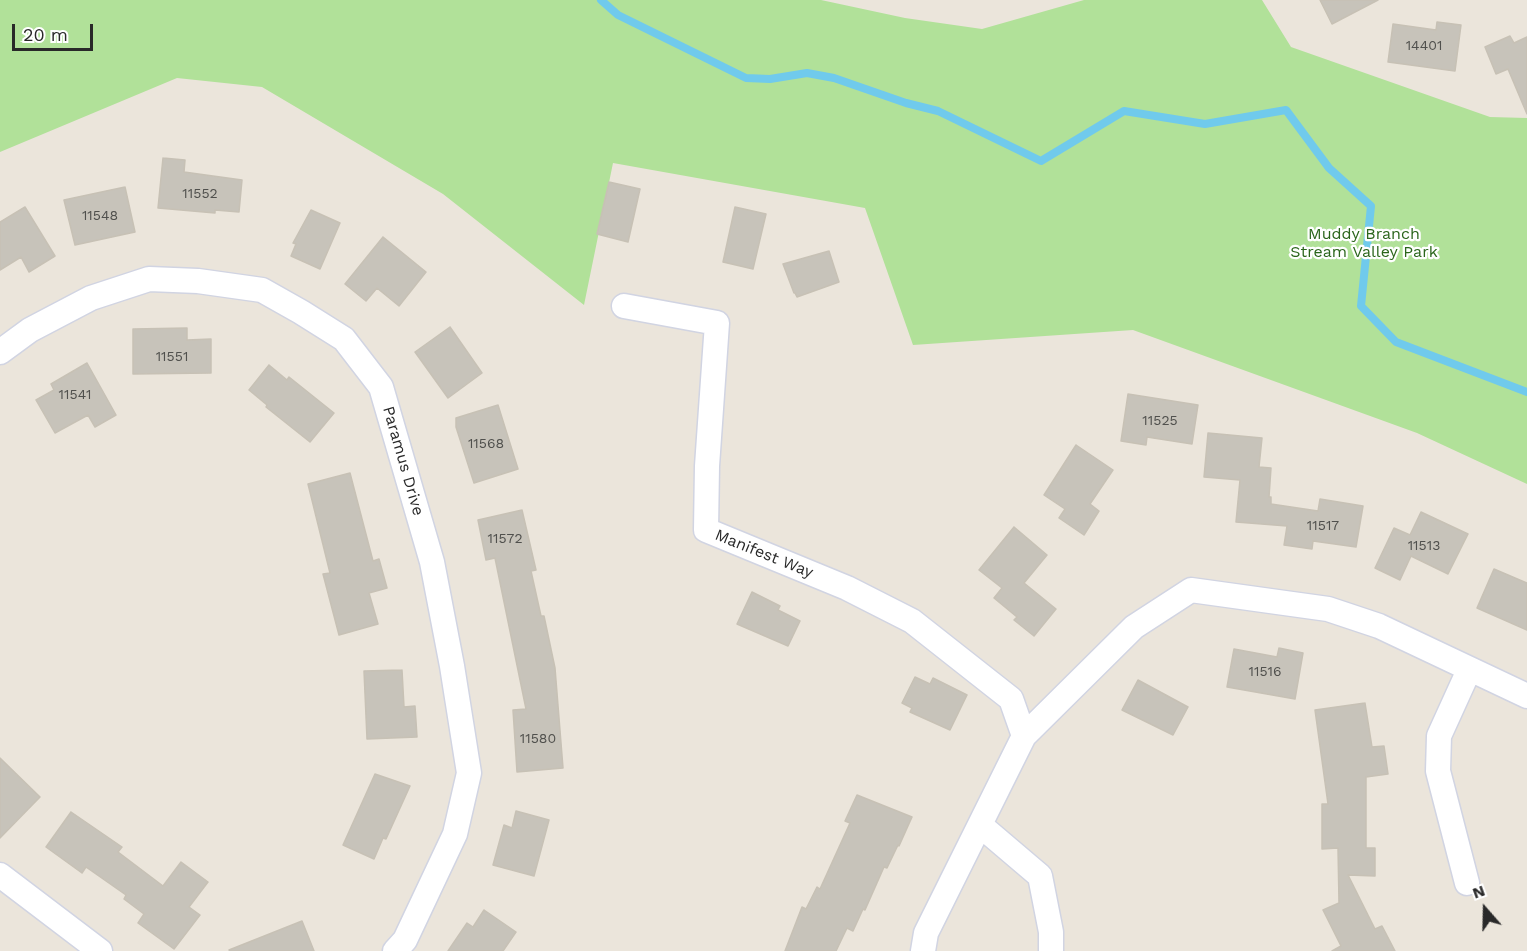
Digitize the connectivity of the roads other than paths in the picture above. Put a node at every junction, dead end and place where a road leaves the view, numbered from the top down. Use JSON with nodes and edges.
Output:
{"nodes":[{"id":1,"x":624,"y":306,"type":"dead end"},
{"id":2,"x":0,"y":352,"type":"edge"},
{"id":3,"x":1468,"y":670,"type":"junction"},
{"id":4,"x":1527,"y":696,"type":"edge"},
{"id":5,"x":1024,"y":736,"type":"junction"},
{"id":6,"x":980,"y":825,"type":"junction"},
{"id":7,"x":0,"y":875,"type":"edge"},
{"id":8,"x":1467,"y":884,"type":"dead end"},
{"id":9,"x":100,"y":951,"type":"edge"},
{"id":10,"x":395,"y":951,"type":"edge"},
{"id":11,"x":923,"y":951,"type":"edge"},
{"id":12,"x":1051,"y":951,"type":"edge"}],
"edges":[{"from":1,"to":5,"type":"street","name":"Manifest Way"},
{"from":2,"to":10,"type":"street","name":"Paramus Drive"},
{"from":3,"to":4,"type":"street"},
{"from":3,"to":5,"type":"street"},
{"from":3,"to":8,"type":"street"},
{"from":5,"to":6,"type":"street"},
{"from":6,"to":11,"type":"street"},
{"from":6,"to":12,"type":"street"},
{"from":7,"to":9,"type":"street"}]}
